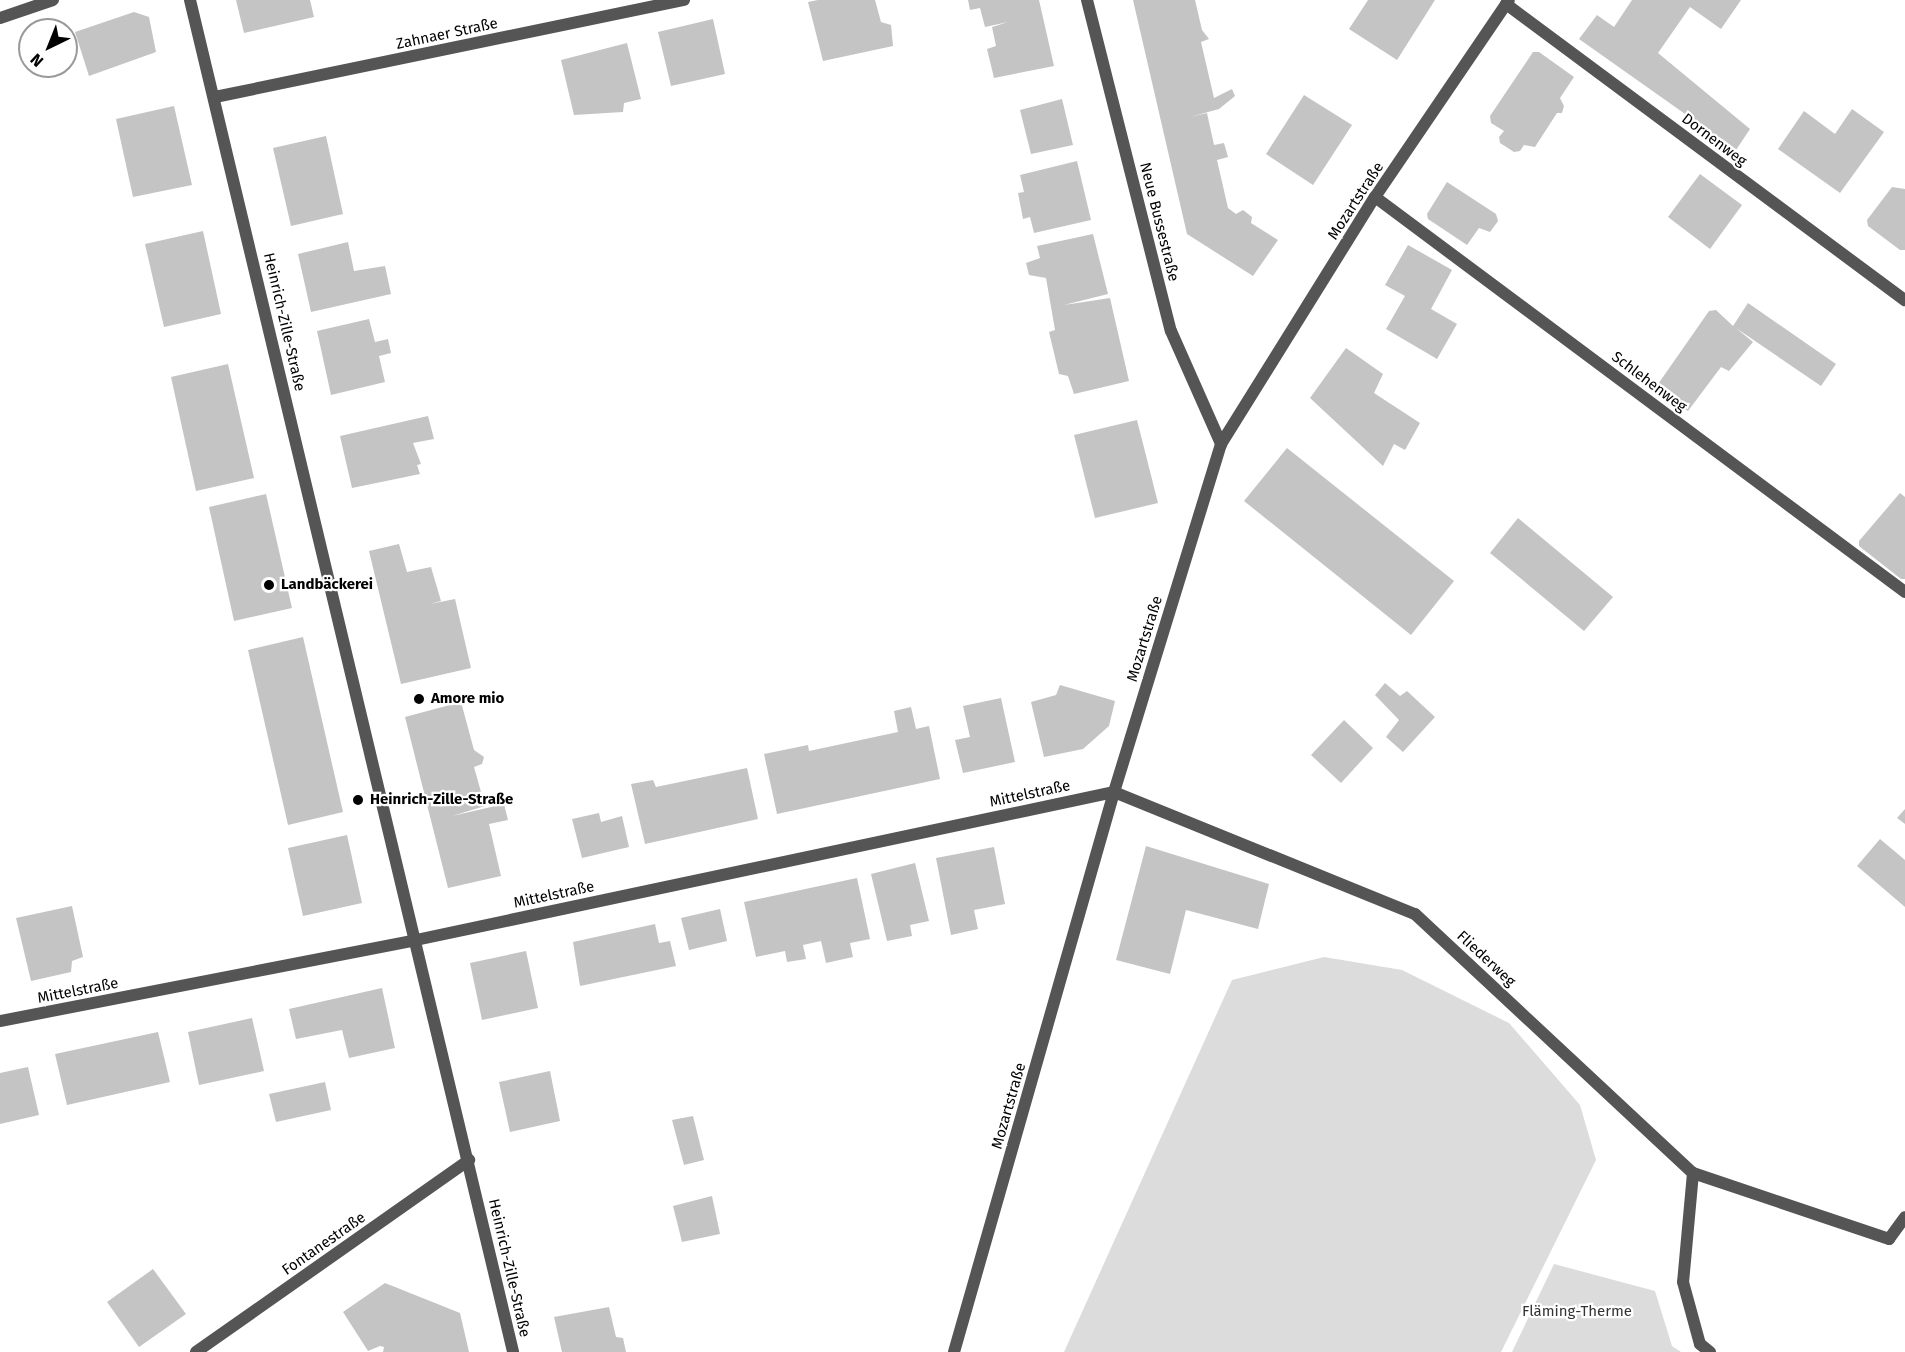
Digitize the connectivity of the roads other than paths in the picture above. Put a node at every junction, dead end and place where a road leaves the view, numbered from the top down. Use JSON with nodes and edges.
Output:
{"nodes":[{"id":1,"x":53,"y":0,"type":"edge"},
{"id":2,"x":190,"y":0,"type":"edge"},
{"id":3,"x":684,"y":0,"type":"edge"},
{"id":4,"x":1087,"y":0,"type":"edge"},
{"id":5,"x":1507,"y":2,"type":"edge"},
{"id":6,"x":0,"y":18,"type":"edge"},
{"id":7,"x":215,"y":98,"type":"junction"},
{"id":8,"x":1375,"y":197,"type":"junction"},
{"id":9,"x":1905,"y":300,"type":"edge"},
{"id":10,"x":1221,"y":444,"type":"junction"},
{"id":11,"x":1905,"y":592,"type":"edge"},
{"id":12,"x":1114,"y":792,"type":"junction"},
{"id":13,"x":416,"y":940,"type":"junction"},
{"id":14,"x":0,"y":1022,"type":"edge"},
{"id":15,"x":470,"y":1160,"type":"junction"},
{"id":16,"x":1693,"y":1173,"type":"junction"},
{"id":17,"x":1905,"y":1217,"type":"edge"},
{"id":18,"x":196,"y":1352,"type":"edge"},
{"id":19,"x":513,"y":1352,"type":"edge"},
{"id":20,"x":954,"y":1352,"type":"edge"},
{"id":21,"x":1710,"y":1352,"type":"edge"}],
"edges":[{"from":1,"to":6,"type":"street"},
{"from":2,"to":7,"type":"street","name":"Heinrich-Zille-Straße"},
{"from":3,"to":7,"type":"street","name":"Zahnaer Straße"},
{"from":4,"to":10,"type":"street","name":"Neue Bussestraße"},
{"from":5,"to":8,"type":"street","name":"Mozartstraße"},
{"from":5,"to":9,"type":"street","name":"Dornenweg"},
{"from":7,"to":13,"type":"street","name":"Heinrich-Zille-Straße"},
{"from":8,"to":10,"type":"street","name":"Mozartstraße"},
{"from":8,"to":11,"type":"street","name":"Schlehenweg"},
{"from":10,"to":12,"type":"street","name":"Mozartstraße"},
{"from":12,"to":13,"type":"street","name":"Mittelstraße"},
{"from":12,"to":16,"type":"street","name":"Fliederweg"},
{"from":12,"to":20,"type":"street","name":"Mozartstraße"},
{"from":13,"to":14,"type":"street","name":"Mittelstraße"},
{"from":13,"to":15,"type":"street","name":"Heinrich-Zille-Straße"},
{"from":15,"to":18,"type":"street","name":"Fontanestraße"},
{"from":15,"to":19,"type":"street","name":"Heinrich-Zille-Straße"},
{"from":16,"to":17,"type":"street"},
{"from":16,"to":21,"type":"street"}]}
